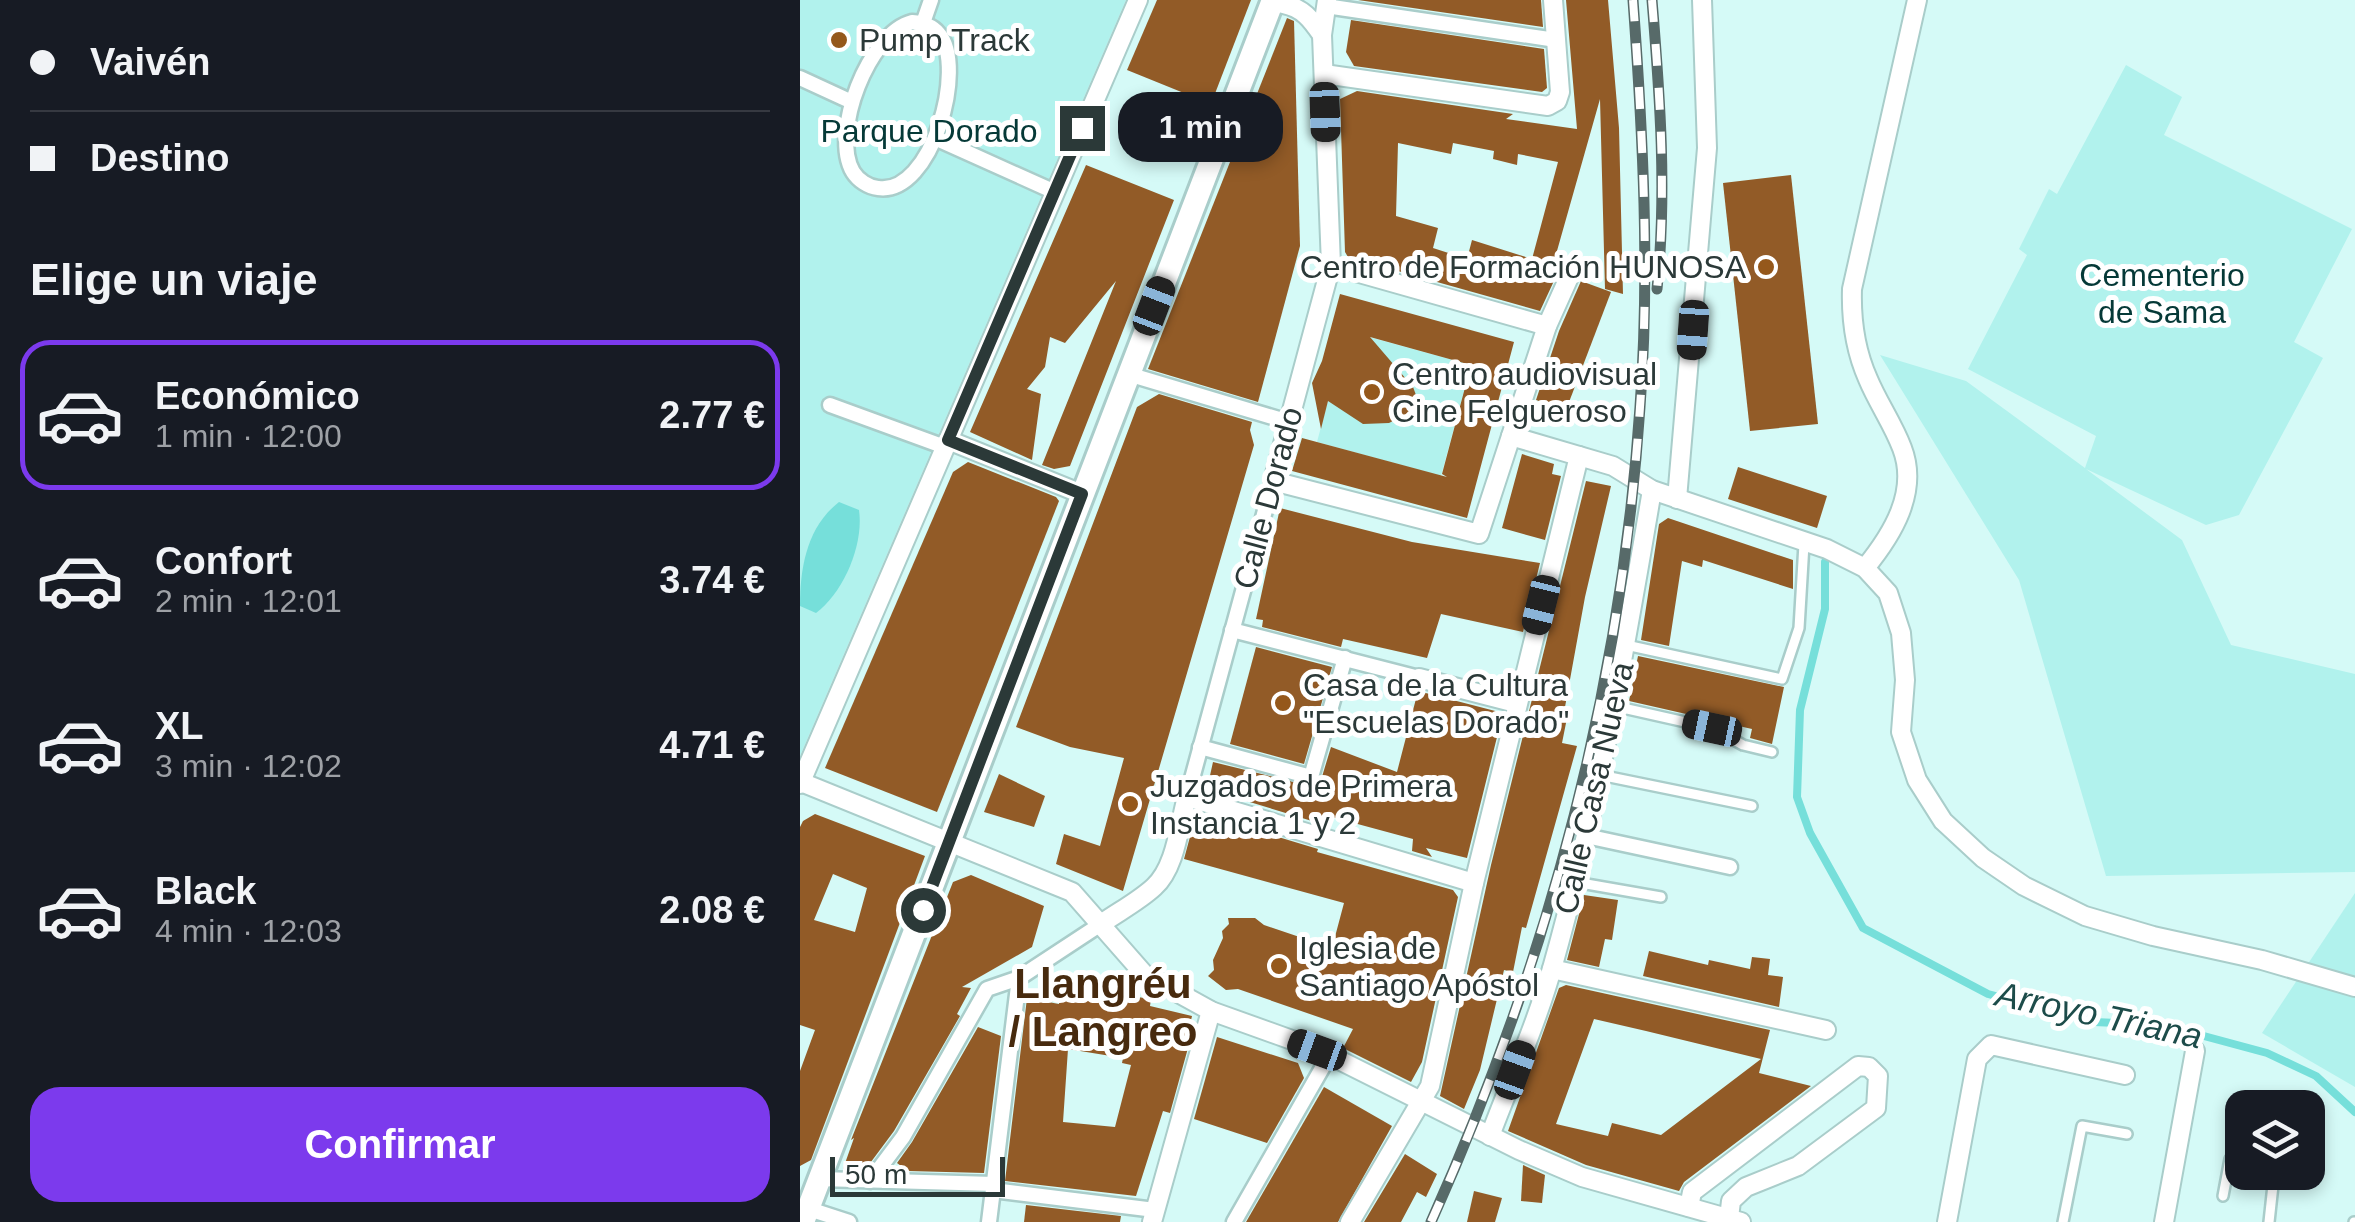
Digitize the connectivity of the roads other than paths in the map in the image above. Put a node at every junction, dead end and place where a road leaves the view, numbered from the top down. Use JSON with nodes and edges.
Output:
{"nodes":[{"id":1,"x":931,"y":0,"type":"edge"},
{"id":2,"x":1138,"y":0,"type":"edge"},
{"id":3,"x":1553,"y":0,"type":"edge"},
{"id":4,"x":1702,"y":0,"type":"edge"},
{"id":5,"x":1917,"y":0,"type":"edge"},
{"id":6,"x":1327,"y":3,"type":"edge"},
{"id":7,"x":1277,"y":5,"type":"edge"},
{"id":8,"x":923,"y":23,"type":"junction"},
{"id":9,"x":1322,"y":34,"type":"junction"},
{"id":10,"x":1556,"y":40,"type":"junction"},
{"id":11,"x":1324,"y":74,"type":"junction"},
{"id":12,"x":800,"y":78,"type":"edge"},
{"id":13,"x":852,"y":102,"type":"junction"},
{"id":14,"x":935,"y":138,"type":"junction"},
{"id":15,"x":1055,"y":192,"type":"junction"},
{"id":16,"x":1331,"y":264,"type":"junction"},
{"id":17,"x":1570,"y":275,"type":"dead end"},
{"id":18,"x":1546,"y":326,"type":"junction"},
{"id":19,"x":1128,"y":374,"type":"junction"},
{"id":20,"x":830,"y":405,"type":"dead end"},
{"id":21,"x":1288,"y":422,"type":"junction"},
{"id":22,"x":1512,"y":436,"type":"junction"},
{"id":23,"x":947,"y":444,"type":"junction"},
{"id":24,"x":1578,"y":456,"type":"junction"},
{"id":25,"x":1273,"y":481,"type":"junction"},
{"id":26,"x":1652,"y":490,"type":"junction"},
{"id":27,"x":1082,"y":494,"type":"junction"},
{"id":28,"x":1677,"y":499,"type":"junction"},
{"id":29,"x":1804,"y":544,"type":"junction"},
{"id":30,"x":1865,"y":568,"type":"junction"},
{"id":31,"x":1232,"y":630,"type":"junction"},
{"id":32,"x":1626,"y":645,"type":"junction"},
{"id":33,"x":1345,"y":658,"type":"junction"},
{"id":34,"x":1418,"y":678,"type":"joint"},
{"id":35,"x":1516,"y":703,"type":"junction"},
{"id":36,"x":1614,"y":706,"type":"junction"},
{"id":37,"x":1200,"y":747,"type":"junction"},
{"id":38,"x":1772,"y":752,"type":"dead end"},
{"id":39,"x":1600,"y":775,"type":"junction"},
{"id":40,"x":800,"y":782,"type":"edge"},
{"id":41,"x":1187,"y":797,"type":"junction"},
{"id":42,"x":1752,"y":806,"type":"dead end"},
{"id":43,"x":1586,"y":836,"type":"junction"},
{"id":44,"x":950,"y":840,"type":"junction"},
{"id":45,"x":1730,"y":867,"type":"dead end"},
{"id":46,"x":1474,"y":882,"type":"junction"},
{"id":47,"x":1574,"y":882,"type":"junction"},
{"id":48,"x":1661,"y":897,"type":"dead end"},
{"id":49,"x":1100,"y":924,"type":"junction"},
{"id":50,"x":1552,"y":969,"type":"junction"},
{"id":51,"x":1019,"y":978,"type":"junction"},
{"id":52,"x":2355,"y":987,"type":"edge"},
{"id":53,"x":1211,"y":1011,"type":"junction"},
{"id":54,"x":1826,"y":1030,"type":"dead end"},
{"id":55,"x":2195,"y":1051,"type":"dead end"},
{"id":56,"x":1330,"y":1056,"type":"junction"},
{"id":57,"x":2126,"y":1074,"type":"dead end"},
{"id":58,"x":1422,"y":1102,"type":"junction"},
{"id":59,"x":1482,"y":1132,"type":"junction"},
{"id":60,"x":2127,"y":1134,"type":"dead end"},
{"id":61,"x":814,"y":1180,"type":"edge"},
{"id":62,"x":870,"y":1181,"type":"junction"},
{"id":63,"x":994,"y":1184,"type":"junction"},
{"id":64,"x":2225,"y":1186,"type":"edge"},
{"id":65,"x":2272,"y":1190,"type":"edge"},
{"id":66,"x":2223,"y":1196,"type":"dead end"},
{"id":67,"x":1689,"y":1207,"type":"junction"},
{"id":68,"x":804,"y":1212,"type":"edge"},
{"id":69,"x":1153,"y":1216,"type":"edge"},
{"id":70,"x":1735,"y":1220,"type":"edge"},
{"id":71,"x":849,"y":1222,"type":"edge"},
{"id":72,"x":989,"y":1222,"type":"edge"},
{"id":73,"x":1234,"y":1222,"type":"edge"},
{"id":74,"x":1350,"y":1222,"type":"edge"},
{"id":75,"x":1946,"y":1222,"type":"edge"},
{"id":76,"x":2063,"y":1222,"type":"edge"},
{"id":77,"x":2164,"y":1222,"type":"edge"},
{"id":78,"x":2269,"y":1222,"type":"edge"}],
"edges":[{"from":1,"to":8,"type":"street"},
{"from":2,"to":15,"type":"street"},
{"from":3,"to":10,"type":"street"},
{"from":4,"to":28,"type":"street"},
{"from":5,"to":30,"type":"street"},
{"from":6,"to":9,"type":"street","name":"Calle Dorado"},
{"from":6,"to":10,"type":"street"},
{"from":7,"to":9,"type":"street"},
{"from":7,"to":19,"type":"street"},
{"from":8,"to":13,"type":"street"},
{"from":8,"to":14,"type":"street"},
{"from":9,"to":11,"type":"street","name":"Calle Dorado"},
{"from":10,"to":11,"type":"street"},
{"from":11,"to":16,"type":"street","name":"Calle Dorado"},
{"from":12,"to":13,"type":"street"},
{"from":13,"to":14,"type":"street"},
{"from":14,"to":15,"type":"street"},
{"from":15,"to":23,"type":"street"},
{"from":16,"to":18,"type":"street"},
{"from":16,"to":21,"type":"street","name":"Calle Dorado"},
{"from":17,"to":18,"type":"street"},
{"from":18,"to":22,"type":"street"},
{"from":19,"to":21,"type":"street"},
{"from":19,"to":27,"type":"street"},
{"from":20,"to":23,"type":"street"},
{"from":21,"to":25,"type":"street","name":"Calle Dorado"},
{"from":22,"to":24,"type":"street"},
{"from":22,"to":25,"type":"street"},
{"from":23,"to":27,"type":"street"},
{"from":23,"to":40,"type":"street"},
{"from":24,"to":26,"type":"street"},
{"from":24,"to":35,"type":"street"},
{"from":25,"to":31,"type":"street","name":"Calle Dorado"},
{"from":26,"to":28,"type":"street"},
{"from":26,"to":32,"type":"street","name":"Calle Casa Nueva"},
{"from":27,"to":44,"type":"street"},
{"from":28,"to":29,"type":"street"},
{"from":29,"to":30,"type":"street"},
{"from":29,"to":32,"type":"lane"},
{"from":30,"to":52,"type":"street"},
{"from":31,"to":33,"type":"street"},
{"from":31,"to":37,"type":"street","name":"Calle Dorado"},
{"from":32,"to":36,"type":"street","name":"Calle Casa Nueva"},
{"from":33,"to":34,"type":"street"},
{"from":33,"to":37,"type":"street"},
{"from":34,"to":35,"type":"street"},
{"from":35,"to":46,"type":"street"},
{"from":36,"to":38,"type":"lane"},
{"from":36,"to":39,"type":"street","name":"Calle Casa Nueva"},
{"from":37,"to":41,"type":"street","name":"Calle Dorado"},
{"from":39,"to":42,"type":"lane"},
{"from":39,"to":43,"type":"street","name":"Calle Casa Nueva"},
{"from":40,"to":44,"type":"street"},
{"from":41,"to":46,"type":"street"},
{"from":41,"to":49,"type":"street","name":"Calle Dorado"},
{"from":43,"to":45,"type":"street"},
{"from":43,"to":47,"type":"street","name":"Calle Casa Nueva"},
{"from":44,"to":49,"type":"street"},
{"from":44,"to":61,"type":"street"},
{"from":46,"to":58,"type":"street"},
{"from":47,"to":48,"type":"lane"},
{"from":47,"to":50,"type":"street","name":"Calle Casa Nueva"},
{"from":49,"to":51,"type":"street"},
{"from":49,"to":53,"type":"street"},
{"from":50,"to":54,"type":"street"},
{"from":50,"to":59,"type":"street","name":"Calle Casa Nueva"},
{"from":51,"to":62,"type":"street"},
{"from":51,"to":63,"type":"street"},
{"from":53,"to":56,"type":"street"},
{"from":53,"to":69,"type":"street"},
{"from":55,"to":77,"type":"street"},
{"from":56,"to":58,"type":"street"},
{"from":56,"to":73,"type":"street"},
{"from":57,"to":75,"type":"street"},
{"from":58,"to":59,"type":"street"},
{"from":58,"to":74,"type":"street"},
{"from":59,"to":67,"type":"street"},
{"from":60,"to":76,"type":"lane"},
{"from":61,"to":62,"type":"street"},
{"from":61,"to":68,"type":"street"},
{"from":62,"to":63,"type":"street"},
{"from":63,"to":69,"type":"street"},
{"from":63,"to":72,"type":"street"},
{"from":64,"to":66,"type":"lane"},
{"from":65,"to":78,"type":"lane"},
{"from":67,"to":70,"type":"street"},
{"from":67,"to":70,"type":"street"},
{"from":68,"to":71,"type":"street"}]}
